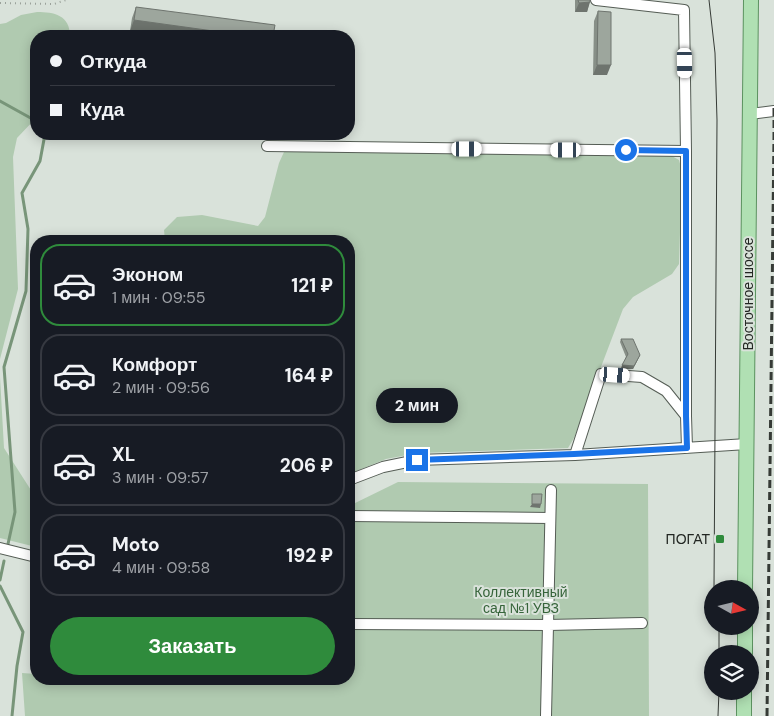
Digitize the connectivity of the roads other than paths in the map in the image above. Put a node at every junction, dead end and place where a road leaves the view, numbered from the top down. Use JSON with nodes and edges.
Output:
{"nodes":[{"id":1,"x":596,"y":0,"type":"edge"},
{"id":2,"x":751,"y":0,"type":"edge"},
{"id":3,"x":774,"y":111,"type":"edge"},
{"id":4,"x":750,"y":114,"type":"junction"},
{"id":5,"x":267,"y":146,"type":"dead end"},
{"id":6,"x":686,"y":151,"type":"junction"},
{"id":7,"x":686,"y":416,"type":"junction"},
{"id":8,"x":747,"y":444,"type":"junction"},
{"id":9,"x":687,"y":448,"type":"junction"},
{"id":10,"x":574,"y":454,"type":"junction"},
{"id":11,"x":355,"y":478,"type":"edge"},
{"id":12,"x":551,"y":490,"type":"dead end"},
{"id":13,"x":355,"y":516,"type":"edge"},
{"id":14,"x":550,"y":518,"type":"junction"},
{"id":15,"x":0,"y":548,"type":"edge"},
{"id":16,"x":30,"y":555,"type":"edge"},
{"id":17,"x":745,"y":580,"type":"edge"},
{"id":18,"x":642,"y":623,"type":"dead end"},
{"id":19,"x":355,"y":624,"type":"edge"},
{"id":20,"x":548,"y":625,"type":"junction"},
{"id":21,"x":744,"y":700,"type":"edge"},
{"id":22,"x":546,"y":716,"type":"edge"},
{"id":23,"x":744,"y":716,"type":"edge"}],
"edges":[{"from":1,"to":6,"type":"street"},
{"from":2,"to":4,"type":"main road","name":"Восточное шоссе"},
{"from":3,"to":4,"type":"street"},
{"from":4,"to":8,"type":"main road","name":"Восточное шоссе"},
{"from":5,"to":6,"type":"street"},
{"from":6,"to":7,"type":"street"},
{"from":7,"to":9,"type":"street"},
{"from":7,"to":10,"type":"street"},
{"from":8,"to":9,"type":"street"},
{"from":8,"to":17,"type":"main road","name":"Восточное шоссе"},
{"from":9,"to":10,"type":"street"},
{"from":10,"to":11,"type":"street"},
{"from":12,"to":14,"type":"street"},
{"from":13,"to":14,"type":"street"},
{"from":14,"to":20,"type":"street"},
{"from":15,"to":16,"type":"street"},
{"from":18,"to":20,"type":"street"},
{"from":19,"to":20,"type":"street"},
{"from":20,"to":22,"type":"street"},
{"from":21,"to":23,"type":"main road"}]}
